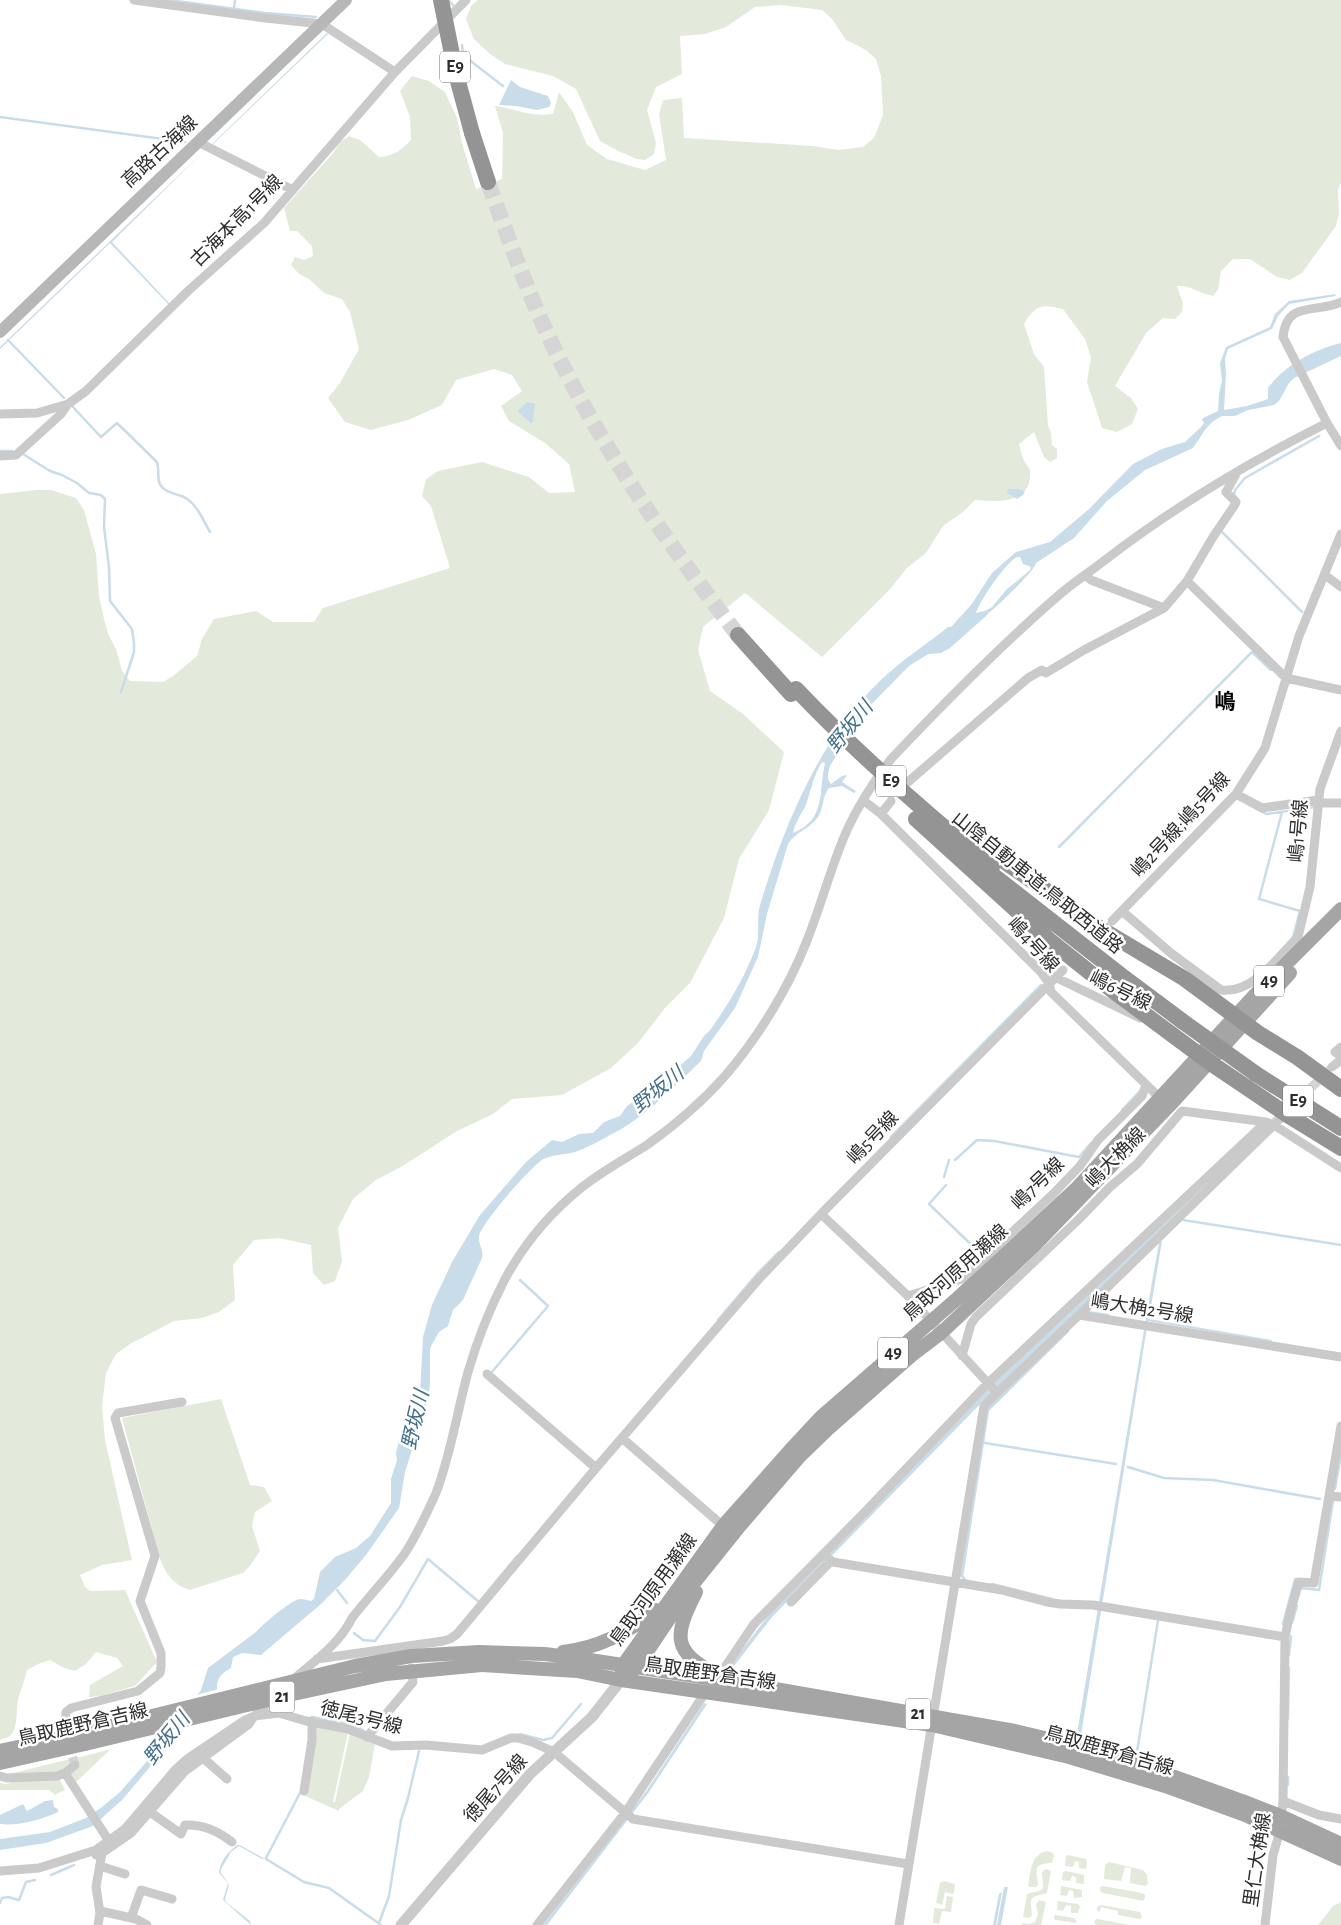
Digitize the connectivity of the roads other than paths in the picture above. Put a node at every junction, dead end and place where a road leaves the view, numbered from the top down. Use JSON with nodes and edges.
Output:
{"nodes":[{"id":1,"x":134,"y":0,"type":"edge"},
{"id":2,"x":346,"y":0,"type":"edge"},
{"id":3,"x":441,"y":0,"type":"edge"},
{"id":4,"x":448,"y":0,"type":"edge"},
{"id":5,"x":466,"y":0,"type":"edge"},
{"id":6,"x":322,"y":24,"type":"junction"},
{"id":7,"x":395,"y":72,"type":"junction"},
{"id":8,"x":475,"y":132,"type":"junction"},
{"id":9,"x":198,"y":142,"type":"junction"},
{"id":10,"x":491,"y":181,"type":"tunnel mouth"},
{"id":11,"x":293,"y":190,"type":"junction"},
{"id":12,"x":1341,"y":302,"type":"edge"},
{"id":13,"x":0,"y":332,"type":"edge"},
{"id":14,"x":68,"y":404,"type":"junction"},
{"id":15,"x":0,"y":414,"type":"edge"},
{"id":16,"x":1328,"y":424,"type":"junction"},
{"id":17,"x":1341,"y":446,"type":"edge"},
{"id":18,"x":0,"y":456,"type":"edge"},
{"id":19,"x":1236,"y":473,"type":"junction"},
{"id":20,"x":1341,"y":534,"type":"edge"},
{"id":21,"x":1085,"y":575,"type":"junction"},
{"id":22,"x":1325,"y":575,"type":"junction"},
{"id":23,"x":1187,"y":582,"type":"junction"},
{"id":24,"x":1341,"y":587,"type":"edge"},
{"id":25,"x":1164,"y":608,"type":"junction"},
{"id":26,"x":741,"y":632,"type":"tunnel mouth"},
{"id":27,"x":1286,"y":678,"type":"junction"},
{"id":28,"x":1341,"y":690,"type":"edge"},
{"id":29,"x":1341,"y":731,"type":"edge"},
{"id":30,"x":834,"y":732,"type":"junction"},
{"id":31,"x":908,"y":782,"type":"dead end"},
{"id":32,"x":1236,"y":794,"type":"junction"},
{"id":33,"x":863,"y":800,"type":"junction"},
{"id":34,"x":1318,"y":800,"type":"junction"},
{"id":35,"x":891,"y":801,"type":"dead end"},
{"id":36,"x":1341,"y":803,"type":"edge"},
{"id":37,"x":881,"y":814,"type":"junction"},
{"id":38,"x":990,"y":868,"type":"junction"},
{"id":39,"x":1341,"y":909,"type":"edge"},
{"id":40,"x":1122,"y":910,"type":"junction"},
{"id":41,"x":1341,"y":918,"type":"edge"},
{"id":42,"x":1112,"y":920,"type":"tunnel mouth"},
{"id":43,"x":1303,"y":946,"type":"junction"},
{"id":44,"x":1063,"y":970,"type":"dead end"},
{"id":45,"x":1052,"y":980,"type":"junction"},
{"id":46,"x":1239,"y":1020,"type":"junction"},
{"id":47,"x":1180,"y":1024,"type":"junction"},
{"id":48,"x":1340,"y":1054,"type":"edge"},
{"id":49,"x":1204,"y":1059,"type":"junction"},
{"id":50,"x":1332,"y":1067,"type":"tunnel mouth"},
{"id":51,"x":1258,"y":1072,"type":"junction"},
{"id":52,"x":1146,"y":1085,"type":"junction"},
{"id":53,"x":1341,"y":1090,"type":"edge"},
{"id":54,"x":1170,"y":1104,"type":"junction"},
{"id":55,"x":1341,"y":1121,"type":"edge"},
{"id":56,"x":1273,"y":1122,"type":"junction"},
{"id":57,"x":1341,"y":1128,"type":"edge"},
{"id":58,"x":1341,"y":1148,"type":"edge"},
{"id":59,"x":1341,"y":1168,"type":"edge"},
{"id":60,"x":821,"y":1214,"type":"junction"},
{"id":61,"x":908,"y":1296,"type":"junction"},
{"id":62,"x":1079,"y":1315,"type":"junction"},
{"id":63,"x":936,"y":1327,"type":"junction"},
{"id":64,"x":962,"y":1356,"type":"junction"},
{"id":65,"x":1341,"y":1357,"type":"edge"},
{"id":66,"x":487,"y":1374,"type":"dead end"},
{"id":67,"x":988,"y":1383,"type":"junction"},
{"id":68,"x":997,"y":1393,"type":"junction"},
{"id":69,"x":182,"y":1402,"type":"dead end"},
{"id":70,"x":1341,"y":1426,"type":"edge"},
{"id":71,"x":622,"y":1438,"type":"junction"},
{"id":72,"x":596,"y":1468,"type":"junction"},
{"id":73,"x":1330,"y":1496,"type":"junction"},
{"id":74,"x":1341,"y":1497,"type":"edge"},
{"id":75,"x":723,"y":1526,"type":"junction"},
{"id":76,"x":823,"y":1554,"type":"junction"},
{"id":77,"x":714,"y":1558,"type":"junction"},
{"id":78,"x":831,"y":1561,"type":"junction"},
{"id":79,"x":956,"y":1583,"type":"junction"},
{"id":80,"x":669,"y":1600,"type":"junction"},
{"id":81,"x":791,"y":1602,"type":"dead end"},
{"id":82,"x":1285,"y":1637,"type":"junction"},
{"id":83,"x":409,"y":1645,"type":"junction"},
{"id":84,"x":545,"y":1654,"type":"junction"},
{"id":85,"x":480,"y":1658,"type":"junction"},
{"id":86,"x":317,"y":1660,"type":"junction"},
{"id":87,"x":630,"y":1667,"type":"junction"},
{"id":88,"x":724,"y":1679,"type":"junction"},
{"id":89,"x":621,"y":1680,"type":"junction"},
{"id":90,"x":705,"y":1693,"type":"junction"},
{"id":91,"x":254,"y":1716,"type":"junction"},
{"id":92,"x":312,"y":1721,"type":"junction"},
{"id":93,"x":932,"y":1721,"type":"junction"},
{"id":94,"x":65,"y":1726,"type":"dead end"},
{"id":95,"x":367,"y":1737,"type":"junction"},
{"id":96,"x":84,"y":1738,"type":"junction"},
{"id":97,"x":0,"y":1751,"type":"edge"},
{"id":98,"x":554,"y":1752,"type":"junction"},
{"id":99,"x":203,"y":1758,"type":"junction"},
{"id":100,"x":0,"y":1763,"type":"edge"},
{"id":101,"x":75,"y":1765,"type":"dead end"},
{"id":102,"x":65,"y":1773,"type":"junction"},
{"id":103,"x":0,"y":1776,"type":"edge"},
{"id":104,"x":227,"y":1779,"type":"dead end"},
{"id":105,"x":304,"y":1791,"type":"dead end"},
{"id":106,"x":1283,"y":1800,"type":"junction"},
{"id":107,"x":150,"y":1812,"type":"junction"},
{"id":108,"x":624,"y":1813,"type":"junction"},
{"id":109,"x":1283,"y":1817,"type":"junction"},
{"id":110,"x":1341,"y":1819,"type":"edge"},
{"id":111,"x":1280,"y":1831,"type":"junction"},
{"id":112,"x":109,"y":1840,"type":"junction"},
{"id":113,"x":232,"y":1842,"type":"dead end"},
{"id":114,"x":1341,"y":1844,"type":"edge"},
{"id":115,"x":96,"y":1850,"type":"junction"},
{"id":116,"x":1341,"y":1859,"type":"edge"},
{"id":117,"x":908,"y":1864,"type":"junction"},
{"id":118,"x":100,"y":1866,"type":"junction"},
{"id":119,"x":0,"y":1871,"type":"edge"},
{"id":120,"x":125,"y":1874,"type":"dead end"},
{"id":121,"x":96,"y":1887,"type":"junction"},
{"id":122,"x":172,"y":1899,"type":"dead end"},
{"id":123,"x":100,"y":1911,"type":"junction"},
{"id":124,"x":131,"y":1918,"type":"junction"},
{"id":125,"x":98,"y":1925,"type":"edge"},
{"id":126,"x":147,"y":1925,"type":"edge"},
{"id":127,"x":401,"y":1925,"type":"edge"},
{"id":128,"x":537,"y":1925,"type":"edge"},
{"id":129,"x":899,"y":1925,"type":"edge"},
{"id":130,"x":1266,"y":1925,"type":"edge"}],
"edges":[{"from":1,"to":6,"type":"street"},
{"from":2,"to":6,"type":"main road","name":"高路古海線"},
{"from":3,"to":8,"type":"highway","number":"E9","bridge":true},
{"from":4,"to":8,"type":"highway","number":"E9"},
{"from":5,"to":7,"type":"street","name":"古海本高1号線"},
{"from":6,"to":7,"type":"street"},
{"from":6,"to":9,"type":"main road","name":"高路古海線"},
{"from":7,"to":11,"type":"street","name":"古海本高1号線"},
{"from":8,"to":10,"type":"highway","number":"E9"},
{"from":9,"to":11,"type":"street"},
{"from":9,"to":13,"type":"main road","name":"高路古海線"},
{"from":11,"to":14,"type":"street","name":"古海本高1号線"},
{"from":12,"to":16,"type":"street"},
{"from":14,"to":15,"type":"street","name":"古海本高1号線"},
{"from":14,"to":18,"type":"street"},
{"from":16,"to":17,"type":"street"},
{"from":16,"to":19,"type":"street"},
{"from":19,"to":21,"type":"street"},
{"from":19,"to":23,"type":"street"},
{"from":20,"to":22,"type":"street","name":"嶋2号線;嶋5号線"},
{"from":21,"to":25,"type":"street"},
{"from":21,"to":33,"type":"street"},
{"from":22,"to":24,"type":"street"},
{"from":22,"to":27,"type":"street","name":"嶋2号線;嶋5号線"},
{"from":23,"to":25,"type":"street"},
{"from":23,"to":27,"type":"street"},
{"from":25,"to":31,"type":"street"},
{"from":26,"to":30,"type":"highway","bridge":true},
{"from":27,"to":28,"type":"street"},
{"from":27,"to":32,"type":"street","name":"嶋2号線;嶋5号線"},
{"from":29,"to":34,"type":"street","name":"嶋1号線"},
{"from":30,"to":38,"type":"highway","bridge":true},
{"from":30,"to":38,"type":"highway","bridge":true},
{"from":32,"to":34,"type":"street"},
{"from":32,"to":40,"type":"street","name":"嶋2号線;嶋5号線"},
{"from":33,"to":37,"type":"street","name":"嶋4号線"},
{"from":33,"to":86,"type":"street"},
{"from":34,"to":36,"type":"street"},
{"from":34,"to":43,"type":"street","name":"嶋1号線"},
{"from":35,"to":37,"type":"street"},
{"from":37,"to":45,"type":"street","name":"嶋4号線"},
{"from":38,"to":46,"type":"highway"},
{"from":38,"to":47,"type":"highway","name":"山陰自動車道;鳥取西道路","number":"E9"},
{"from":39,"to":43,"type":"main road","name":"鳥取河原用瀬線","number":"49"},
{"from":40,"to":42,"type":"street","name":"嶋2号線;嶋5号線"},
{"from":40,"to":43,"type":"street"},
{"from":41,"to":43,"type":"main road","name":"鳥取河原用瀬線","number":"49"},
{"from":43,"to":46,"type":"main road","name":"鳥取河原用瀬線","number":"49"},
{"from":44,"to":45,"type":"street","name":"嶋5号線"},
{"from":45,"to":47,"type":"street","name":"嶋6号線"},
{"from":45,"to":52,"type":"street","name":"嶋4号線"},
{"from":45,"to":60,"type":"street","name":"嶋5号線"},
{"from":46,"to":49,"type":"main road","name":"鳥取河原用瀬線","number":"49"},
{"from":46,"to":53,"type":"highway"},
{"from":47,"to":49,"type":"highway"},
{"from":47,"to":51,"type":"highway","name":"山陰自動車道;鳥取西道路","number":"E9","bridge":true},
{"from":48,"to":50,"type":"street"},
{"from":49,"to":54,"type":"main road","name":"鳥取河原用瀬線","number":"49"},
{"from":49,"to":58,"type":"highway"},
{"from":51,"to":55,"type":"highway","name":"山陰自動車道;鳥取西道路","number":"E9"},
{"from":51,"to":57,"type":"highway","name":"山陰自動車道;鳥取西道路","number":"E9"},
{"from":52,"to":54,"type":"street","name":"嶋4号線"},
{"from":52,"to":61,"type":"street","name":"嶋7号線"},
{"from":54,"to":56,"type":"street"},
{"from":54,"to":63,"type":"main road","name":"鳥取河原用瀬線","number":"49"},
{"from":54,"to":64,"type":"street","name":"嶋大桷線"},
{"from":56,"to":59,"type":"street"},
{"from":56,"to":62,"type":"street"},
{"from":56,"to":67,"type":"street"},
{"from":60,"to":61,"type":"street"},
{"from":60,"to":71,"type":"street","name":"嶋5号線"},
{"from":61,"to":63,"type":"street"},
{"from":62,"to":65,"type":"street","name":"嶋大桷2号線"},
{"from":62,"to":68,"type":"street","name":"嶋大桷2号線"},
{"from":63,"to":64,"type":"street"},
{"from":63,"to":75,"type":"main road","name":"鳥取河原用瀬線","number":"49"},
{"from":63,"to":77,"type":"main road","name":"鳥取河原用瀬線","number":"49"},
{"from":64,"to":67,"type":"street"},
{"from":66,"to":72,"type":"street"},
{"from":67,"to":68,"type":"street"},
{"from":67,"to":76,"type":"street"},
{"from":68,"to":79,"type":"street","name":"嶋大桷2号線"},
{"from":69,"to":94,"type":"street"},
{"from":70,"to":73,"type":"street"},
{"from":71,"to":72,"type":"street","name":"嶋5号線"},
{"from":71,"to":75,"type":"street"},
{"from":72,"to":83,"type":"street","name":"嶋5号線"},
{"from":73,"to":74,"type":"street"},
{"from":73,"to":82,"type":"street"},
{"from":75,"to":80,"type":"main road","name":"鳥取河原用瀬線","number":"49"},
{"from":76,"to":78,"type":"street"},
{"from":76,"to":88,"type":"street"},
{"from":77,"to":87,"type":"main road","name":"鳥取河原用瀬線","number":"49"},
{"from":77,"to":88,"type":"main road"},
{"from":78,"to":79,"type":"street"},
{"from":78,"to":81,"type":"street"},
{"from":79,"to":82,"type":"street"},
{"from":79,"to":93,"type":"street","name":"嶋大桷2号線"},
{"from":80,"to":84,"type":"main road"},
{"from":80,"to":87,"type":"main road","name":"鳥取河原用瀬線","number":"49"},
{"from":82,"to":106,"type":"street"},
{"from":83,"to":86,"type":"street","name":"嶋5号線"},
{"from":83,"to":95,"type":"street"},
{"from":84,"to":85,"type":"main road","name":"鳥取鹿野倉吉線","number":"21"},
{"from":84,"to":87,"type":"main road","name":"鳥取鹿野倉吉線","number":"21"},
{"from":85,"to":89,"type":"main road","name":"鳥取鹿野倉吉線","number":"21"},
{"from":85,"to":96,"type":"main road","name":"鳥取鹿野倉吉線","number":"21","bridge":true},
{"from":86,"to":91,"type":"street"},
{"from":87,"to":88,"type":"main road","name":"鳥取鹿野倉吉線","number":"21"},
{"from":87,"to":89,"type":"main road","name":"鳥取河原用瀬線","number":"49"},
{"from":88,"to":93,"type":"main road","name":"鳥取鹿野倉吉線","number":"21"},
{"from":89,"to":90,"type":"main road","name":"鳥取鹿野倉吉線","number":"21"},
{"from":89,"to":98,"type":"street","name":"徳尾7号線"},
{"from":90,"to":93,"type":"main road","name":"鳥取鹿野倉吉線","number":"21"},
{"from":90,"to":108,"type":"street"},
{"from":91,"to":92,"type":"street","name":"徳尾3号線"},
{"from":91,"to":99,"type":"street"},
{"from":91,"to":112,"type":"street"},
{"from":92,"to":95,"type":"street","name":"徳尾3号線"},
{"from":92,"to":105,"type":"street"},
{"from":93,"to":109,"type":"main road","name":"鳥取鹿野倉吉線","number":"21"},
{"from":93,"to":111,"type":"main road","name":"鳥取鹿野倉吉線","number":"21"},
{"from":93,"to":117,"type":"street","name":"嶋大桷2号線"},
{"from":95,"to":98,"type":"street","name":"徳尾3号線"},
{"from":96,"to":97,"type":"main road","name":"鳥取鹿野倉吉線","number":"21"},
{"from":96,"to":100,"type":"main road","name":"鳥取鹿野倉吉線","number":"21"},
{"from":98,"to":108,"type":"street","name":"徳尾3号線"},
{"from":98,"to":127,"type":"street","name":"徳尾7号線"},
{"from":99,"to":104,"type":"street"},
{"from":99,"to":107,"type":"street"},
{"from":101,"to":102,"type":"street"},
{"from":102,"to":103,"type":"street"},
{"from":102,"to":112,"type":"street"},
{"from":106,"to":109,"type":"street","name":"里仁大桷線"},
{"from":106,"to":110,"type":"street","name":"里仁大桷線"},
{"from":107,"to":113,"type":"street"},
{"from":107,"to":118,"type":"street"},
{"from":108,"to":117,"type":"street","name":"徳尾3号線"},
{"from":108,"to":128,"type":"street"},
{"from":109,"to":111,"type":"street","name":"里仁大桷線"},
{"from":109,"to":114,"type":"main road","name":"鳥取鹿野倉吉線","number":"21"},
{"from":111,"to":116,"type":"main road","name":"鳥取鹿野倉吉線","number":"21"},
{"from":111,"to":130,"type":"street","name":"里仁大桷線"},
{"from":112,"to":115,"type":"street"},
{"from":115,"to":119,"type":"street"},
{"from":115,"to":121,"type":"street"},
{"from":117,"to":129,"type":"street","name":"嶋大桷2号線"},
{"from":118,"to":120,"type":"street"},
{"from":118,"to":121,"type":"street"},
{"from":121,"to":123,"type":"street"},
{"from":122,"to":124,"type":"street"},
{"from":123,"to":124,"type":"street"},
{"from":123,"to":125,"type":"street"},
{"from":124,"to":126,"type":"street"}]}
